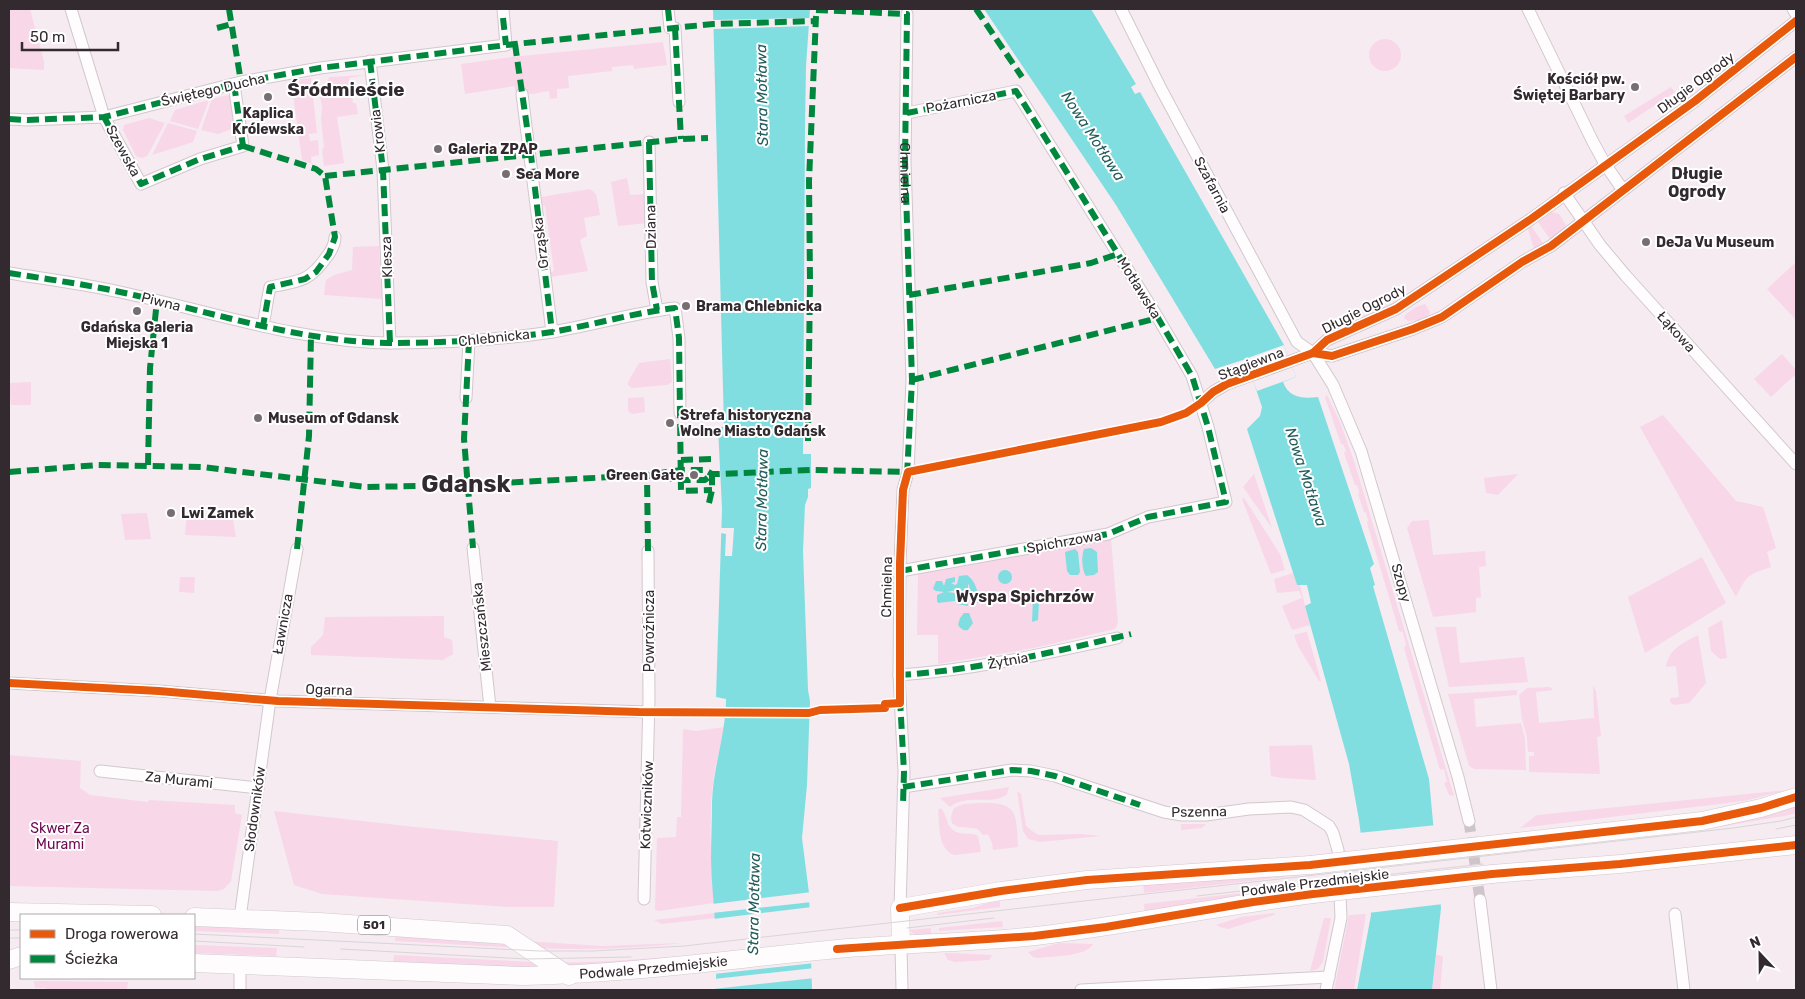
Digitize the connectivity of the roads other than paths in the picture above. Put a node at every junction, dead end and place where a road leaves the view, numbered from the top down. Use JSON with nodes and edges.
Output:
{"nodes":[{"id":1,"x":71,"y":9,"type":"edge"},
{"id":2,"x":668,"y":9,"type":"edge"},
{"id":3,"x":1121,"y":9,"type":"edge"},
{"id":4,"x":1528,"y":9,"type":"edge"},
{"id":5,"x":1793,"y":9,"type":"edge"},
{"id":6,"x":503,"y":14,"type":"edge"},
{"id":7,"x":907,"y":14,"type":"dead end"},
{"id":8,"x":1796,"y":14,"type":"edge"},
{"id":9,"x":1796,"y":21,"type":"edge"},
{"id":10,"x":1796,"y":57,"type":"edge"},
{"id":11,"x":370,"y":61,"type":"junction"},
{"id":12,"x":234,"y":84,"type":"junction"},
{"id":13,"x":1016,"y":91,"type":"joint"},
{"id":14,"x":522,"y":94,"type":"dead end"},
{"id":15,"x":679,"y":102,"type":"dead end"},
{"id":16,"x":907,"y":113,"type":"junction"},
{"id":17,"x":104,"y":117,"type":"junction"},
{"id":18,"x":9,"y":119,"type":"edge"},
{"id":19,"x":649,"y":142,"type":"dead end"},
{"id":20,"x":1605,"y":164,"type":"junction"},
{"id":21,"x":383,"y":170,"type":"joint"},
{"id":22,"x":1622,"y":190,"type":"junction"},
{"id":23,"x":1564,"y":193,"type":"junction"},
{"id":24,"x":1583,"y":220,"type":"junction"},
{"id":25,"x":335,"y":237,"type":"dead end"},
{"id":26,"x":9,"y":273,"type":"edge"},
{"id":27,"x":657,"y":310,"type":"junction"},
{"id":28,"x":263,"y":326,"type":"junction"},
{"id":29,"x":552,"y":332,"type":"junction"},
{"id":30,"x":312,"y":335,"type":"joint"},
{"id":31,"x":469,"y":341,"type":"junction"},
{"id":32,"x":390,"y":343,"type":"junction"},
{"id":33,"x":1313,"y":354,"type":"junction"},
{"id":34,"x":466,"y":398,"type":"dead end"},
{"id":35,"x":1201,"y":403,"type":"junction"},
{"id":36,"x":680,"y":413,"type":"dead end"},
{"id":37,"x":1796,"y":464,"type":"edge"},
{"id":38,"x":1226,"y":502,"type":"joint"},
{"id":39,"x":473,"y":548,"type":"dead end"},
{"id":40,"x":296,"y":549,"type":"dead end"},
{"id":41,"x":648,"y":551,"type":"dead end"},
{"id":42,"x":900,"y":571,"type":"junction"},
{"id":43,"x":1117,"y":638,"type":"dead end"},
{"id":44,"x":899,"y":675,"type":"junction"},
{"id":45,"x":9,"y":683,"type":"edge"},
{"id":46,"x":270,"y":700,"type":"junction"},
{"id":47,"x":490,"y":707,"type":"junction"},
{"id":48,"x":649,"y":712,"type":"junction"},
{"id":49,"x":100,"y":772,"type":"dead end"},
{"id":50,"x":903,"y":787,"type":"junction"},
{"id":51,"x":258,"y":788,"type":"junction"},
{"id":52,"x":1796,"y":796,"type":"edge"},
{"id":53,"x":1469,"y":821,"type":"tunnel mouth"},
{"id":54,"x":1796,"y":845,"type":"edge"},
{"id":55,"x":644,"y":899,"type":"dead end"},
{"id":56,"x":1480,"y":900,"type":"tunnel mouth"},
{"id":57,"x":900,"y":908,"type":"junction"},
{"id":58,"x":9,"y":912,"type":"edge"},
{"id":59,"x":104,"y":914,"type":"edge"},
{"id":60,"x":1675,"y":914,"type":"dead end"},
{"id":61,"x":195,"y":917,"type":"edge"},
{"id":62,"x":240,"y":918,"type":"junction"},
{"id":63,"x":901,"y":945,"type":"junction"},
{"id":64,"x":195,"y":963,"type":"edge"},
{"id":65,"x":240,"y":965,"type":"junction"},
{"id":66,"x":569,"y":976,"type":"junction"},
{"id":67,"x":1329,"y":977,"type":"junction"},
{"id":68,"x":240,"y":990,"type":"edge"},
{"id":69,"x":902,"y":990,"type":"edge"},
{"id":70,"x":1081,"y":990,"type":"edge"},
{"id":71,"x":1326,"y":990,"type":"edge"},
{"id":72,"x":1490,"y":990,"type":"edge"},
{"id":73,"x":1684,"y":990,"type":"edge"}],
"edges":[{"from":1,"to":17,"type":"street","name":"Szewska"},
{"from":2,"to":15,"type":"street"},
{"from":3,"to":33,"type":"street","name":"Szafarnia"},
{"from":4,"to":20,"type":"street"},
{"from":5,"to":8,"type":"street"},
{"from":6,"to":11,"type":"street","name":"Świętego Ducha"},
{"from":7,"to":16,"type":"street","name":"Chmielna"},
{"from":9,"to":20,"type":"street","name":"Długie Ogrody"},
{"from":10,"to":22,"type":"street","name":"Długie Ogrody"},
{"from":11,"to":12,"type":"street","name":"Świętego Ducha"},
{"from":11,"to":21,"type":"street","name":"Krowia"},
{"from":12,"to":17,"type":"street","name":"Świętego Ducha"},
{"from":12,"to":17,"type":"street","name":"Szewska"},
{"from":13,"to":16,"type":"street","name":"Pożarnicza"},
{"from":13,"to":35,"type":"street","name":"Motławska"},
{"from":14,"to":29,"type":"street","name":"Grząska"},
{"from":16,"to":42,"type":"street","name":"Chmielna"},
{"from":17,"to":18,"type":"street","name":"Świętego Ducha"},
{"from":19,"to":27,"type":"street","name":"Dziana"},
{"from":20,"to":22,"type":"street"},
{"from":20,"to":23,"type":"street","name":"Długie Ogrody"},
{"from":21,"to":32,"type":"street","name":"Klesza"},
{"from":22,"to":24,"type":"street","name":"Długie Ogrody"},
{"from":23,"to":24,"type":"street","name":"Łąkowa"},
{"from":23,"to":33,"type":"street","name":"Długie Ogrody"},
{"from":24,"to":33,"type":"street","name":"Długie Ogrody"},
{"from":24,"to":37,"type":"street","name":"Łąkowa"},
{"from":25,"to":28,"type":"street"},
{"from":26,"to":28,"type":"street","name":"Piwna"},
{"from":27,"to":29,"type":"street","name":"Chlebnicka"},
{"from":27,"to":36,"type":"street","name":"Chlebnicka"},
{"from":28,"to":30,"type":"street","name":"Piwna"},
{"from":29,"to":31,"type":"street","name":"Chlebnicka"},
{"from":30,"to":32,"type":"street","name":"Chlebnicka"},
{"from":31,"to":32,"type":"street","name":"Chlebnicka"},
{"from":31,"to":34,"type":"street"},
{"from":33,"to":35,"type":"street","name":"Stągiewna"},
{"from":33,"to":53,"type":"street","name":"Szopy"},
{"from":35,"to":38,"type":"street","name":"Motławska"},
{"from":38,"to":42,"type":"street","name":"Spichrzowa"},
{"from":39,"to":47,"type":"street","name":"Mieszczańska"},
{"from":40,"to":46,"type":"street","name":"Ławnicza"},
{"from":41,"to":48,"type":"street","name":"Powroźnicza"},
{"from":42,"to":44,"type":"street","name":"Chmielna"},
{"from":43,"to":44,"type":"street","name":"Żytnia"},
{"from":44,"to":50,"type":"street","name":"Chmielna"},
{"from":45,"to":46,"type":"street","name":"Ogarna"},
{"from":46,"to":47,"type":"street","name":"Ogarna"},
{"from":46,"to":51,"type":"street","name":"Słodowników"},
{"from":47,"to":48,"type":"street","name":"Ogarna"},
{"from":48,"to":55,"type":"street","name":"Kotwiczników"},
{"from":49,"to":51,"type":"street","name":"Za Murami"},
{"from":50,"to":57,"type":"street","name":"Chmielna"},
{"from":50,"to":67,"type":"street","name":"Pszenna"},
{"from":51,"to":62,"type":"street","name":"Słodowników"},
{"from":52,"to":57,"type":"main road","name":"Podwale Przedmiejskie","bridge":true},
{"from":54,"to":63,"type":"main road","name":"Podwale Przedmiejskie","bridge":true},
{"from":56,"to":72,"type":"street"},
{"from":57,"to":63,"type":"main road","name":"Chmielna"},
{"from":58,"to":59,"type":"main road"},
{"from":60,"to":73,"type":"street"},
{"from":61,"to":62,"type":"main road","number":"501"},
{"from":62,"to":66,"type":"main road","number":"501"},
{"from":63,"to":66,"type":"main road","name":"Podwale Przedmiejskie"},
{"from":63,"to":69,"type":"street","name":"Chmielna"},
{"from":64,"to":65,"type":"main road","name":"Podwale Przedmiejskie"},
{"from":65,"to":66,"type":"main road","name":"Podwale Przedmiejskie"},
{"from":65,"to":68,"type":"street"},
{"from":67,"to":70,"type":"street"},
{"from":67,"to":71,"type":"street","name":"Pszenna"}]}
